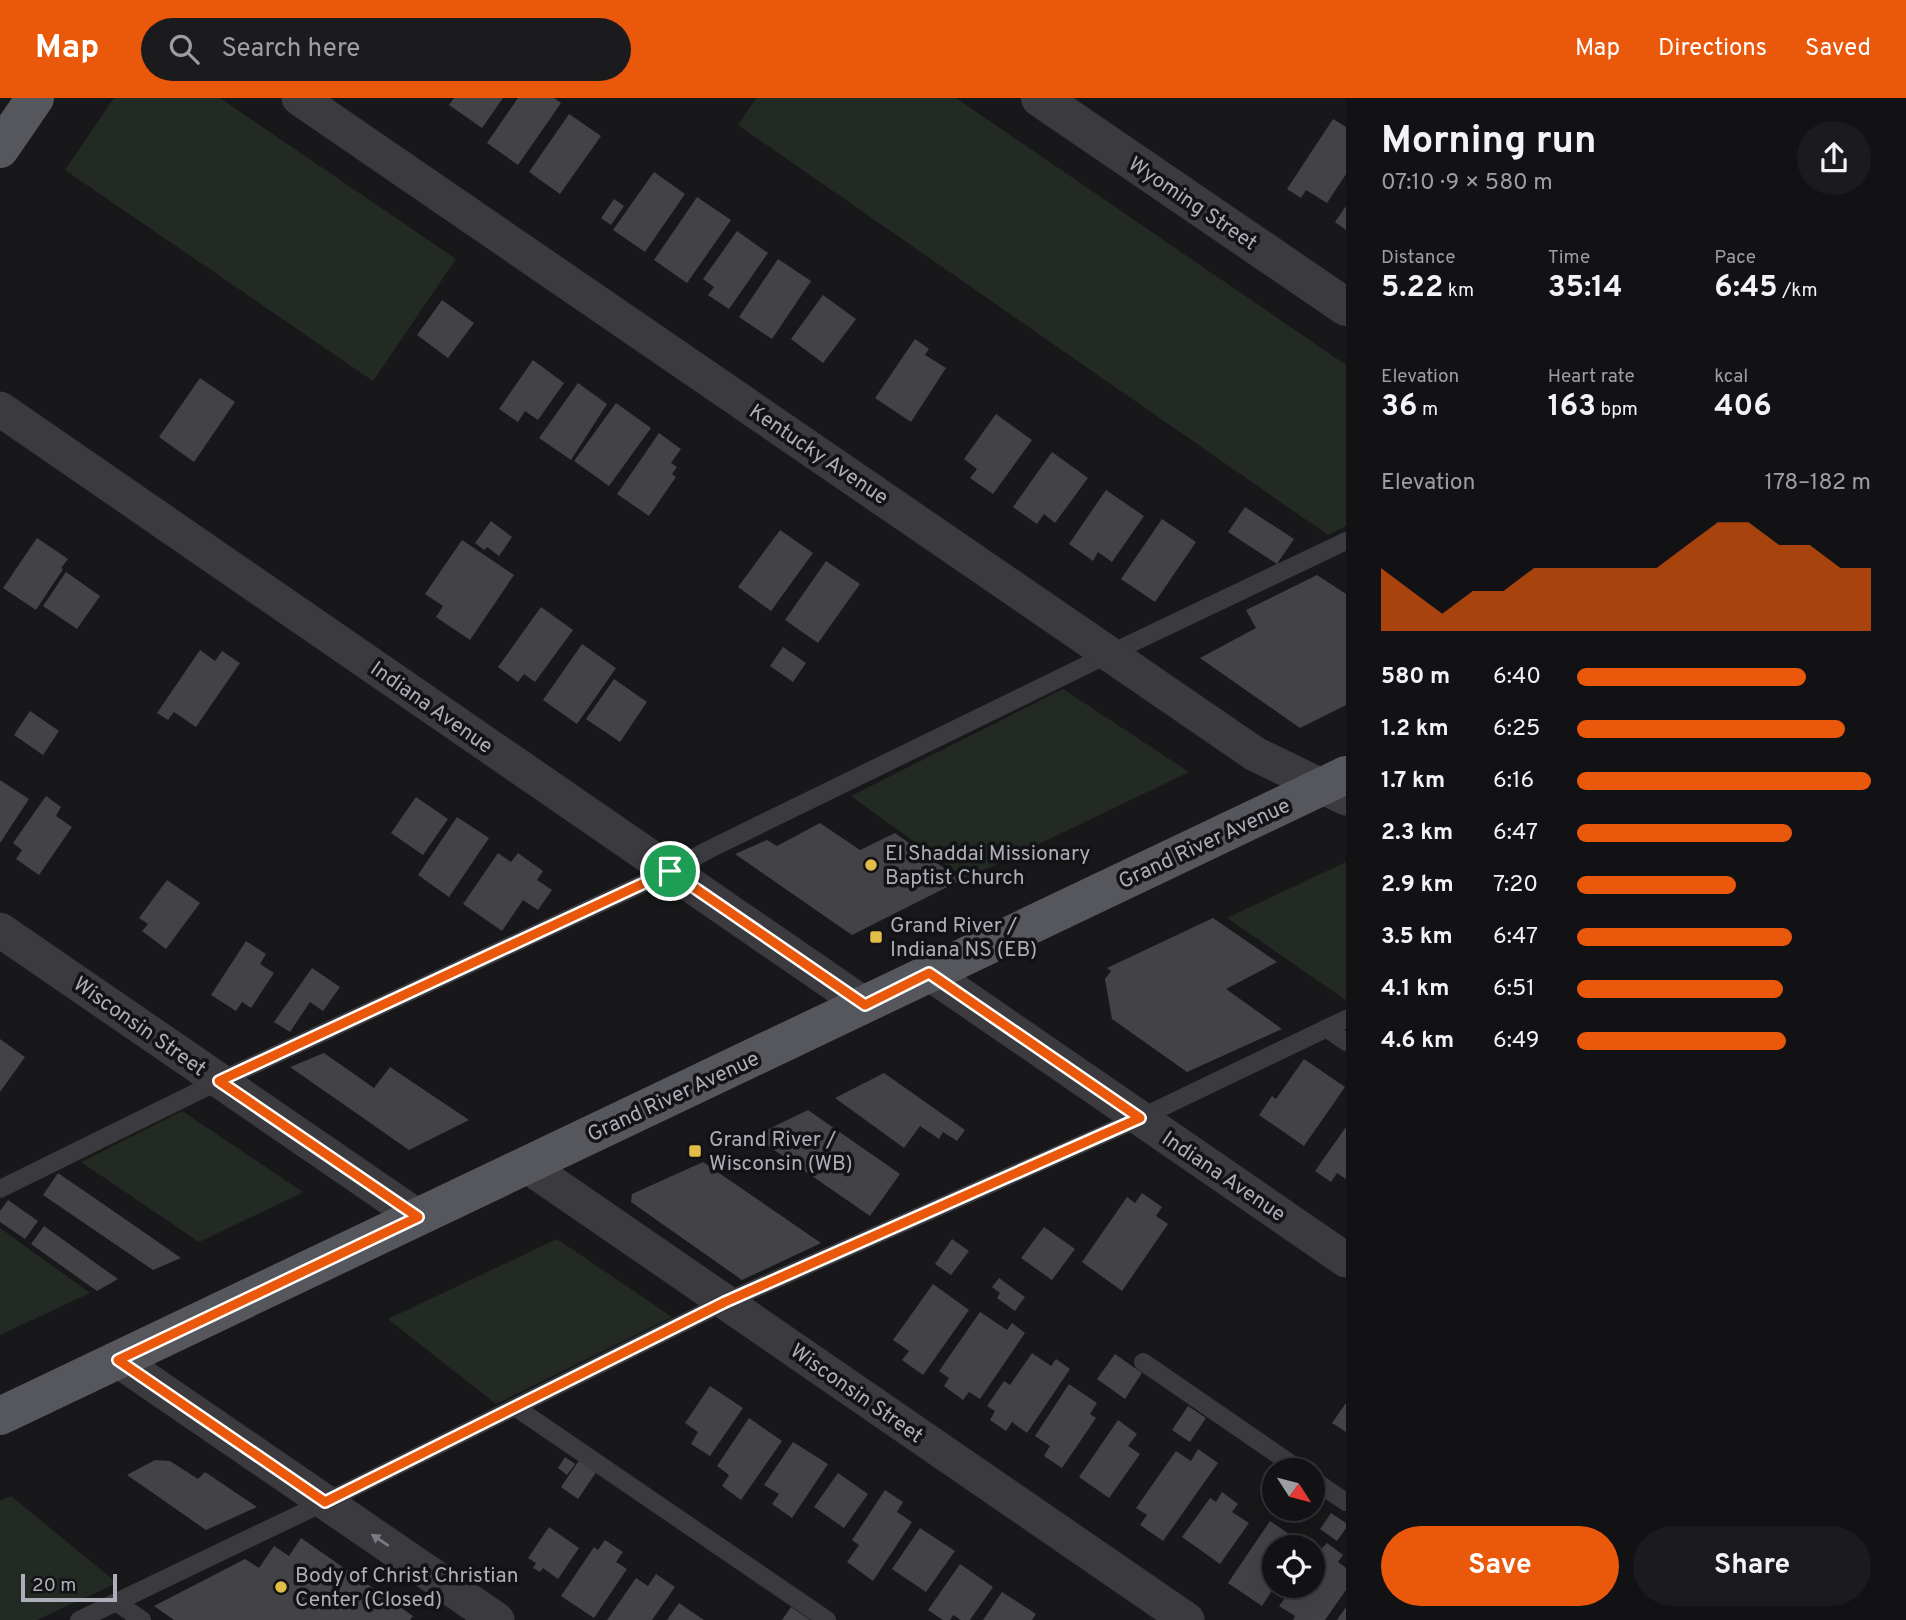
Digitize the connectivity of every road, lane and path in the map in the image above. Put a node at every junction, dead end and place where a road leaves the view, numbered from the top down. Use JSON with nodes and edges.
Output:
{"nodes":[{"id":1,"x":35,"y":98,"type":"edge"},
{"id":2,"x":299,"y":98,"type":"edge"},
{"id":3,"x":1040,"y":98,"type":"edge"},
{"id":4,"x":0,"y":149,"type":"edge"},
{"id":5,"x":1346,"y":307,"type":"edge"},
{"id":6,"x":0,"y":409,"type":"edge"},
{"id":7,"x":1346,"y":541,"type":"edge"},
{"id":8,"x":1109,"y":654,"type":"junction"},
{"id":9,"x":1338,"y":787,"type":"edge"},
{"id":10,"x":670,"y":871,"type":"junction"},
{"id":11,"x":0,"y":930,"type":"edge"},
{"id":12,"x":929,"y":973,"type":"junction"},
{"id":13,"x":865,"y":1005,"type":"junction"},
{"id":14,"x":1346,"y":1019,"type":"edge"},
{"id":15,"x":1326,"y":1028,"type":"junction"},
{"id":16,"x":1346,"y":1042,"type":"edge"},
{"id":17,"x":219,"y":1081,"type":"junction"},
{"id":18,"x":1140,"y":1118,"type":"junction"},
{"id":19,"x":526,"y":1165,"type":"junction"},
{"id":20,"x":0,"y":1189,"type":"edge"},
{"id":21,"x":418,"y":1217,"type":"junction"},
{"id":22,"x":1346,"y":1260,"type":"edge"},
{"id":23,"x":725,"y":1302,"type":"junction"},
{"id":24,"x":118,"y":1360,"type":"junction"},
{"id":25,"x":1143,"y":1362,"type":"dead end"},
{"id":26,"x":515,"y":1407,"type":"junction"},
{"id":27,"x":0,"y":1416,"type":"edge"},
{"id":28,"x":1283,"y":1458,"type":"edge"},
{"id":29,"x":1325,"y":1488,"type":"edge"},
{"id":30,"x":325,"y":1502,"type":"junction"},
{"id":31,"x":1346,"y":1502,"type":"edge"},
{"id":32,"x":116,"y":1602,"type":"junction"},
{"id":33,"x":79,"y":1620,"type":"edge"},
{"id":34,"x":142,"y":1620,"type":"edge"},
{"id":35,"x":497,"y":1620,"type":"edge"},
{"id":36,"x":827,"y":1620,"type":"edge"},
{"id":37,"x":1187,"y":1620,"type":"edge"}],
"edges":[{"from":1,"to":4,"type":"main road"},
{"from":2,"to":8,"type":"street","name":"Kentucky Avenue"},
{"from":3,"to":5,"type":"street","name":"Wyoming Street"},
{"from":6,"to":10,"type":"street","name":"Indiana Avenue"},
{"from":7,"to":8,"type":"lane"},
{"from":8,"to":9,"type":"street","name":"Kentucky Avenue"},
{"from":8,"to":10,"type":"lane"},
{"from":9,"to":12,"type":"main road","name":"Grand River Avenue"},
{"from":10,"to":13,"type":"street","name":"Indiana Avenue"},
{"from":10,"to":17,"type":"lane"},
{"from":11,"to":17,"type":"street","name":"Wisconsin Street"},
{"from":12,"to":13,"type":"main road","name":"Grand River Avenue"},
{"from":12,"to":18,"type":"street","name":"Indiana Avenue"},
{"from":13,"to":19,"type":"main road","name":"Grand River Avenue"},
{"from":14,"to":15,"type":"lane"},
{"from":15,"to":16,"type":"lane"},
{"from":15,"to":18,"type":"lane"},
{"from":17,"to":20,"type":"lane"},
{"from":17,"to":21,"type":"street","name":"Wisconsin Street"},
{"from":18,"to":22,"type":"street","name":"Indiana Avenue"},
{"from":18,"to":23,"type":"lane"},
{"from":19,"to":21,"type":"main road","name":"Grand River Avenue"},
{"from":19,"to":23,"type":"street","name":"Wisconsin Street"},
{"from":21,"to":24,"type":"main road","name":"Grand River Avenue"},
{"from":23,"to":26,"type":"lane"},
{"from":23,"to":37,"type":"street","name":"Wisconsin Street"},
{"from":24,"to":27,"type":"main road","name":"Grand River Avenue"},
{"from":24,"to":30,"type":"street"},
{"from":25,"to":28,"type":"lane"},
{"from":26,"to":30,"type":"lane"},
{"from":26,"to":36,"type":"lane"},
{"from":29,"to":31,"type":"lane"},
{"from":30,"to":32,"type":"lane"},
{"from":35,"to":30,"type":"street","one_way":true},
{"from":32,"to":33,"type":"lane"},
{"from":32,"to":34,"type":"lane"}]}
